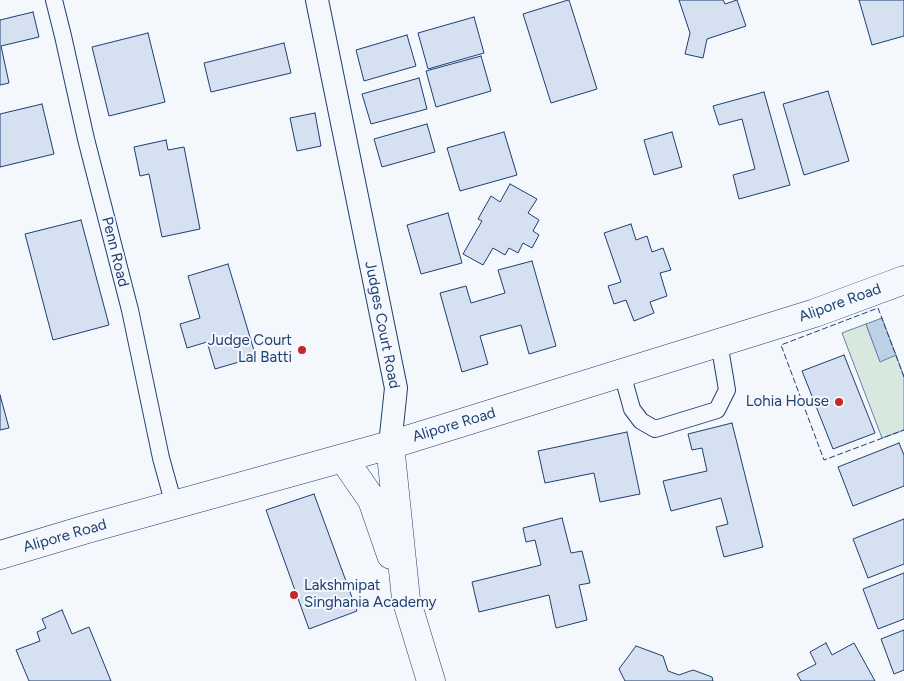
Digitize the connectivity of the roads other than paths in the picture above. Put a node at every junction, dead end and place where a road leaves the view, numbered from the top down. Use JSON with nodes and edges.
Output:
{"nodes":[{"id":1,"x":54,"y":0,"type":"edge"},
{"id":2,"x":317,"y":0,"type":"edge"},
{"id":3,"x":904,"y":280,"type":"edge"},
{"id":4,"x":717,"y":343,"type":"junction"},
{"id":5,"x":622,"y":373,"type":"junction"},
{"id":6,"x":390,"y":445,"type":"junction"},
{"id":7,"x":344,"y":458,"type":"junction"},
{"id":8,"x":174,"y":505,"type":"junction"},
{"id":9,"x":0,"y":555,"type":"edge"},
{"id":10,"x":406,"y":599,"type":"junction"},
{"id":11,"x":430,"y":681,"type":"edge"}],
"edges":[{"from":1,"to":8,"type":"street","name":"Penn Road"},
{"from":2,"to":6,"type":"main road","name":"Judges Court Road"},
{"from":3,"to":4,"type":"highway","name":"Alipore Road"},
{"from":4,"to":5,"type":"highway","name":"Alipore Road"},
{"from":4,"to":5,"type":"street"},
{"from":5,"to":6,"type":"highway","name":"Alipore Road"},
{"from":6,"to":7,"type":"highway","name":"Alipore Road"},
{"from":6,"to":10,"type":"highway","name":"Judges Court Road"},
{"from":7,"to":8,"type":"highway","name":"Alipore Road"},
{"from":7,"to":10,"type":"highway"},
{"from":8,"to":9,"type":"highway","name":"Alipore Road"},
{"from":10,"to":11,"type":"highway","name":"Judges Court Road"}]}
